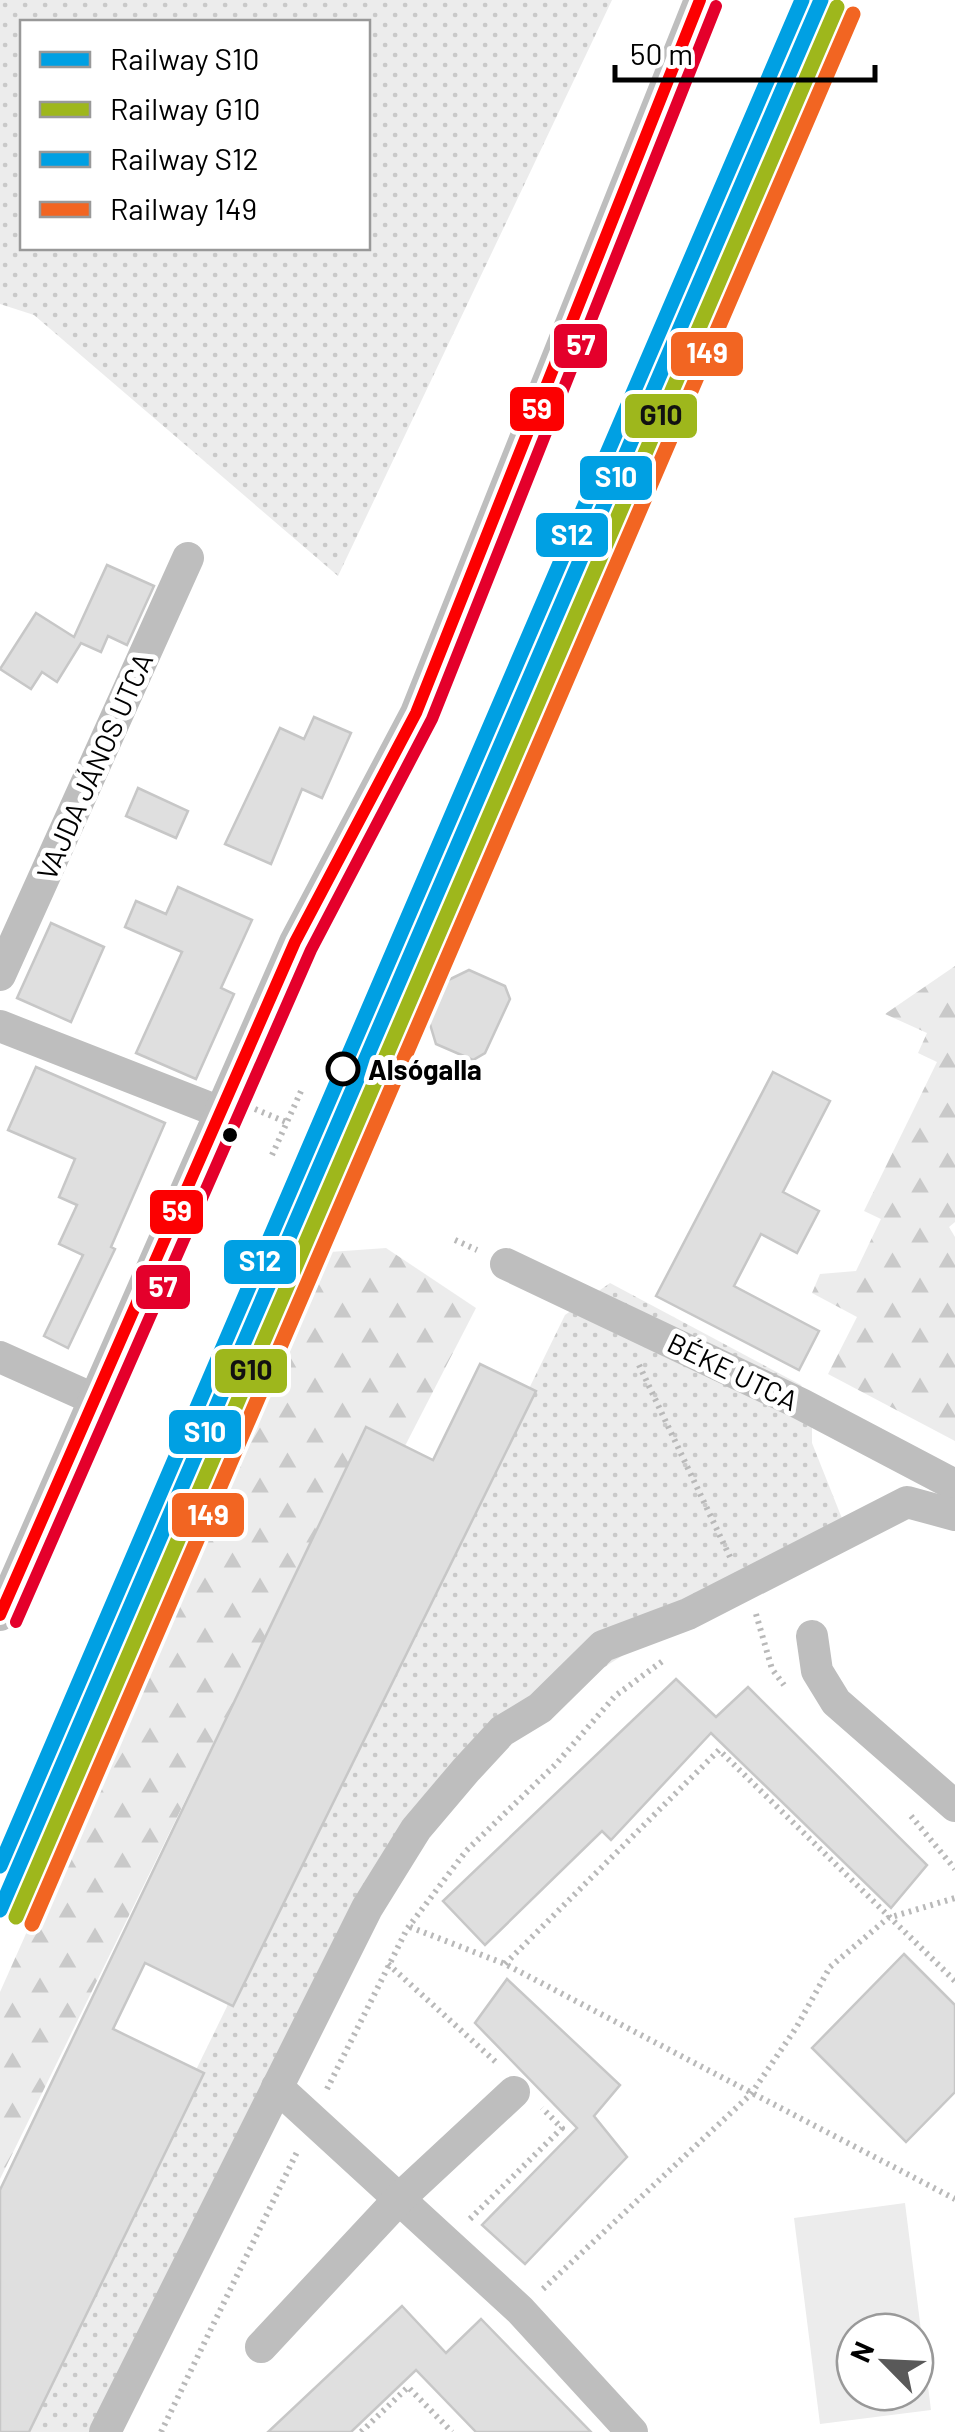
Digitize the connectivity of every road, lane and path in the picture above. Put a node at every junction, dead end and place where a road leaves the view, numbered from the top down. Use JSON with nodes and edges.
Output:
{"nodes":[{"id":1,"x":700,"y":0,"type":"edge"},
{"id":2,"x":188,"y":558,"type":"dead end"},
{"id":3,"x":0,"y":975,"type":"edge"},
{"id":4,"x":0,"y":1026,"type":"edge"},
{"id":5,"x":302,"y":1090,"type":"dead end"},
{"id":6,"x":220,"y":1112,"type":"junction"},
{"id":7,"x":376,"y":1131,"type":"dead end"},
{"id":8,"x":272,"y":1155,"type":"dead end"},
{"id":9,"x":350,"y":1192,"type":"dead end"},
{"id":10,"x":506,"y":1264,"type":"dead end"},
{"id":11,"x":0,"y":1356,"type":"edge"},
{"id":12,"x":636,"y":1360,"type":"dead end"},
{"id":13,"x":96,"y":1400,"type":"junction"},
{"id":14,"x":955,"y":1486,"type":"edge"},
{"id":15,"x":955,"y":1515,"type":"edge"},
{"id":16,"x":740,"y":1600,"type":"junction"},
{"id":17,"x":0,"y":1615,"type":"edge"},
{"id":18,"x":812,"y":1636,"type":"dead end"},
{"id":19,"x":678,"y":1650,"type":"dead end"},
{"id":20,"x":955,"y":1806,"type":"edge"},
{"id":21,"x":955,"y":1898,"type":"edge"},
{"id":22,"x":888,"y":1918,"type":"junction"},
{"id":23,"x":410,"y":1926,"type":"junction"},
{"id":24,"x":505,"y":1964,"type":"junction"},
{"id":25,"x":955,"y":1981,"type":"edge"},
{"id":26,"x":277,"y":2087,"type":"junction"},
{"id":27,"x":514,"y":2092,"type":"dead end"},
{"id":28,"x":751,"y":2094,"type":"junction"},
{"id":29,"x":313,"y":2119,"type":"junction"},
{"id":30,"x":401,"y":2197,"type":"junction"},
{"id":31,"x":955,"y":2199,"type":"edge"},
{"id":32,"x":520,"y":2310,"type":"junction"},
{"id":33,"x":261,"y":2348,"type":"dead end"},
{"id":34,"x":105,"y":2432,"type":"edge"},
{"id":35,"x":161,"y":2432,"type":"edge"},
{"id":36,"x":361,"y":2432,"type":"edge"},
{"id":37,"x":452,"y":2432,"type":"edge"},
{"id":38,"x":632,"y":2432,"type":"edge"}],
"edges":[{"from":1,"to":6,"type":"street"},
{"from":2,"to":3,"type":"street","name":"VAJDA JÁNOS UTCA"},
{"from":4,"to":6,"type":"street"},
{"from":5,"to":8,"type":"path"},
{"from":6,"to":13,"type":"street"},
{"from":7,"to":9,"type":"path"},
{"from":10,"to":14,"type":"street","name":"BÉKE UTCA"},
{"from":11,"to":13,"type":"street"},
{"from":12,"to":16,"type":"path"},
{"from":13,"to":17,"type":"street"},
{"from":15,"to":16,"type":"street"},
{"from":16,"to":26,"type":"street"},
{"from":18,"to":20,"type":"street"},
{"from":19,"to":23,"type":"path"},
{"from":21,"to":22,"type":"path"},
{"from":22,"to":24,"type":"path"},
{"from":22,"to":25,"type":"path"},
{"from":22,"to":28,"type":"path"},
{"from":23,"to":24,"type":"path"},
{"from":23,"to":29,"type":"path"},
{"from":24,"to":28,"type":"path"},
{"from":26,"to":29,"type":"street"},
{"from":26,"to":34,"type":"street"},
{"from":27,"to":30,"type":"street"},
{"from":28,"to":31,"type":"path"},
{"from":28,"to":32,"type":"path"},
{"from":29,"to":30,"type":"street"},
{"from":29,"to":35,"type":"path"},
{"from":30,"to":32,"type":"street"},
{"from":30,"to":33,"type":"street"},
{"from":32,"to":38,"type":"street"},
{"from":36,"to":37,"type":"path"}]}
